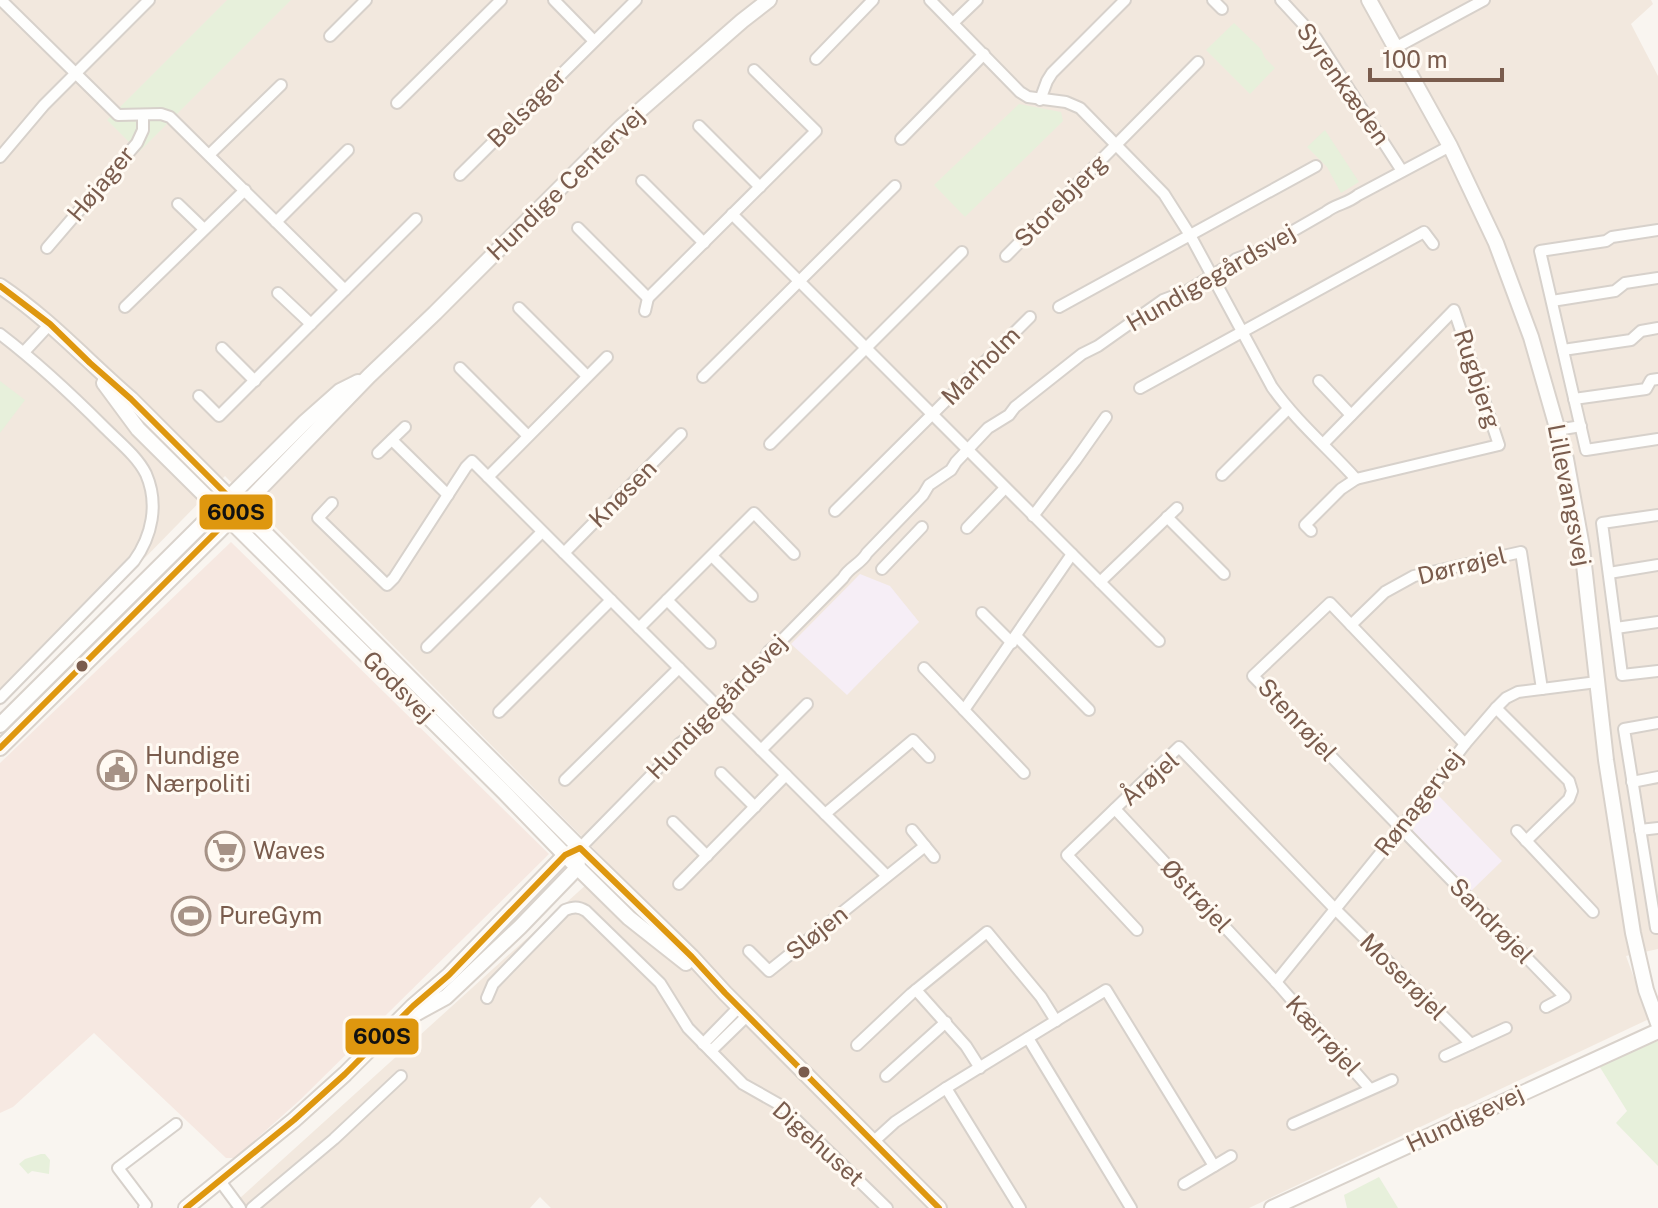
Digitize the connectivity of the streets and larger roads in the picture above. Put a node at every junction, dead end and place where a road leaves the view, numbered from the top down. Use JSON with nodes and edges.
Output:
{"nodes":[{"id":1,"x":149,"y":0,"type":"edge"},
{"id":2,"x":366,"y":0,"type":"edge"},
{"id":3,"x":501,"y":0,"type":"edge"},
{"id":4,"x":554,"y":0,"type":"edge"},
{"id":5,"x":636,"y":0,"type":"edge"},
{"id":6,"x":769,"y":0,"type":"edge"},
{"id":7,"x":873,"y":0,"type":"edge"},
{"id":8,"x":930,"y":0,"type":"edge"},
{"id":9,"x":977,"y":0,"type":"edge"},
{"id":10,"x":1125,"y":0,"type":"edge"},
{"id":11,"x":1213,"y":0,"type":"edge"},
{"id":12,"x":1281,"y":0,"type":"edge"},
{"id":13,"x":1369,"y":0,"type":"edge"},
{"id":14,"x":1484,"y":0,"type":"edge"},
{"id":15,"x":5,"y":5,"type":"edge"},
{"id":16,"x":1222,"y":9,"type":"dead end"},
{"id":17,"x":953,"y":23,"type":"junction"},
{"id":18,"x":330,"y":36,"type":"dead end"},
{"id":19,"x":594,"y":41,"type":"junction"},
{"id":20,"x":1395,"y":48,"type":"junction"},
{"id":21,"x":984,"y":54,"type":"junction"},
{"id":22,"x":816,"y":59,"type":"dead end"},
{"id":23,"x":1198,"y":62,"type":"dead end"},
{"id":24,"x":754,"y":70,"type":"dead end"},
{"id":25,"x":75,"y":74,"type":"junction"},
{"id":26,"x":281,"y":85,"type":"dead end"},
{"id":27,"x":1040,"y":100,"type":"junction"},
{"id":28,"x":397,"y":103,"type":"dead end"},
{"id":29,"x":143,"y":116,"type":"junction"},
{"id":30,"x":699,"y":126,"type":"dead end"},
{"id":31,"x":901,"y":139,"type":"dead end"},
{"id":32,"x":1116,"y":145,"type":"junction"},
{"id":33,"x":1450,"y":146,"type":"junction"},
{"id":34,"x":348,"y":150,"type":"dead end"},
{"id":35,"x":210,"y":154,"type":"junction"},
{"id":36,"x":0,"y":157,"type":"edge"},
{"id":37,"x":1316,"y":166,"type":"dead end"},
{"id":38,"x":1402,"y":171,"type":"junction"},
{"id":39,"x":460,"y":175,"type":"dead end"},
{"id":40,"x":642,"y":181,"type":"dead end"},
{"id":41,"x":895,"y":186,"type":"dead end"},
{"id":42,"x":760,"y":187,"type":"junction"},
{"id":43,"x":245,"y":190,"type":"junction"},
{"id":44,"x":178,"y":204,"type":"dead end"},
{"id":45,"x":732,"y":214,"type":"junction"},
{"id":46,"x":416,"y":219,"type":"dead end"},
{"id":47,"x":276,"y":222,"type":"junction"},
{"id":48,"x":578,"y":228,"type":"dead end"},
{"id":49,"x":204,"y":229,"type":"junction"},
{"id":50,"x":1658,"y":230,"type":"edge"},
{"id":51,"x":1190,"y":235,"type":"junction"},
{"id":52,"x":704,"y":243,"type":"junction"},
{"id":53,"x":1433,"y":244,"type":"dead end"},
{"id":54,"x":47,"y":248,"type":"dead end"},
{"id":55,"x":962,"y":252,"type":"dead end"},
{"id":56,"x":1006,"y":256,"type":"dead end"},
{"id":57,"x":1211,"y":276,"type":"junction"},
{"id":58,"x":1658,"y":278,"type":"edge"},
{"id":59,"x":799,"y":281,"type":"junction"},
{"id":60,"x":0,"y":286,"type":"edge"},
{"id":61,"x":345,"y":290,"type":"junction"},
{"id":62,"x":278,"y":293,"type":"dead end"},
{"id":63,"x":648,"y":298,"type":"junction"},
{"id":64,"x":1552,"y":301,"type":"junction"},
{"id":65,"x":125,"y":307,"type":"dead end"},
{"id":66,"x":1059,"y":307,"type":"dead end"},
{"id":67,"x":519,"y":308,"type":"dead end"},
{"id":68,"x":645,"y":311,"type":"dead end"},
{"id":69,"x":1030,"y":317,"type":"dead end"},
{"id":70,"x":50,"y":324,"type":"junction"},
{"id":71,"x":311,"y":324,"type":"junction"},
{"id":72,"x":1658,"y":328,"type":"edge"},
{"id":73,"x":1243,"y":331,"type":"junction"},
{"id":74,"x":0,"y":334,"type":"edge"},
{"id":75,"x":222,"y":348,"type":"dead end"},
{"id":76,"x":865,"y":348,"type":"junction"},
{"id":77,"x":1563,"y":350,"type":"junction"},
{"id":78,"x":24,"y":352,"type":"junction"},
{"id":79,"x":607,"y":357,"type":"dead end"},
{"id":80,"x":90,"y":363,"type":"junction"},
{"id":81,"x":460,"y":368,"type":"dead end"},
{"id":82,"x":587,"y":376,"type":"junction"},
{"id":83,"x":703,"y":377,"type":"dead end"},
{"id":84,"x":1658,"y":379,"type":"edge"},
{"id":85,"x":255,"y":381,"type":"junction"},
{"id":86,"x":1319,"y":381,"type":"dead end"},
{"id":87,"x":1140,"y":388,"type":"dead end"},
{"id":88,"x":199,"y":396,"type":"dead end"},
{"id":89,"x":1574,"y":399,"type":"junction"},
{"id":90,"x":1288,"y":409,"type":"junction"},
{"id":91,"x":932,"y":415,"type":"junction"},
{"id":92,"x":1351,"y":415,"type":"junction"},
{"id":93,"x":1106,"y":417,"type":"dead end"},
{"id":94,"x":1581,"y":426,"type":"junction"},
{"id":95,"x":405,"y":427,"type":"dead end"},
{"id":96,"x":1557,"y":430,"type":"junction"},
{"id":97,"x":681,"y":434,"type":"dead end"},
{"id":98,"x":528,"y":436,"type":"junction"},
{"id":99,"x":1658,"y":439,"type":"edge"},
{"id":100,"x":392,"y":440,"type":"junction"},
{"id":101,"x":1324,"y":443,"type":"junction"},
{"id":102,"x":770,"y":444,"type":"dead end"},
{"id":103,"x":967,"y":450,"type":"junction"},
{"id":104,"x":378,"y":453,"type":"dead end"},
{"id":105,"x":1222,"y":475,"type":"dead end"},
{"id":106,"x":488,"y":477,"type":"junction"},
{"id":107,"x":1356,"y":479,"type":"junction"},
{"id":108,"x":1005,"y":488,"type":"junction"},
{"id":109,"x":448,"y":495,"type":"junction"},
{"id":110,"x":235,"y":503,"type":"junction"},
{"id":111,"x":332,"y":503,"type":"dead end"},
{"id":112,"x":1177,"y":508,"type":"dead end"},
{"id":113,"x":218,"y":509,"type":"junction"},
{"id":114,"x":835,"y":511,"type":"dead end"},
{"id":115,"x":1658,"y":515,"type":"edge"},
{"id":116,"x":1033,"y":516,"type":"junction"},
{"id":117,"x":1167,"y":517,"type":"junction"},
{"id":118,"x":229,"y":520,"type":"junction"},
{"id":119,"x":922,"y":527,"type":"dead end"},
{"id":120,"x":967,"y":528,"type":"dead end"},
{"id":121,"x":1311,"y":531,"type":"dead end"},
{"id":122,"x":542,"y":532,"type":"junction"},
{"id":123,"x":887,"y":532,"type":"junction"},
{"id":124,"x":1605,"y":544,"type":"junction"},
{"id":125,"x":903,"y":547,"type":"junction"},
{"id":126,"x":1582,"y":547,"type":"junction"},
{"id":127,"x":564,"y":553,"type":"junction"},
{"id":128,"x":794,"y":554,"type":"dead end"},
{"id":129,"x":1072,"y":554,"type":"junction"},
{"id":130,"x":712,"y":556,"type":"junction"},
{"id":131,"x":1658,"y":565,"type":"edge"},
{"id":132,"x":882,"y":569,"type":"dead end"},
{"id":133,"x":1609,"y":573,"type":"junction"},
{"id":134,"x":1224,"y":574,"type":"dead end"},
{"id":135,"x":1100,"y":582,"type":"junction"},
{"id":136,"x":752,"y":596,"type":"dead end"},
{"id":137,"x":611,"y":600,"type":"junction"},
{"id":138,"x":667,"y":600,"type":"junction"},
{"id":139,"x":982,"y":613,"type":"dead end"},
{"id":140,"x":1658,"y":622,"type":"edge"},
{"id":141,"x":1351,"y":625,"type":"junction"},
{"id":142,"x":639,"y":628,"type":"junction"},
{"id":143,"x":1616,"y":628,"type":"junction"},
{"id":144,"x":1014,"y":639,"type":"junction"},
{"id":145,"x":1159,"y":641,"type":"dead end"},
{"id":146,"x":710,"y":643,"type":"dead end"},
{"id":147,"x":427,"y":647,"type":"dead end"},
{"id":148,"x":679,"y":668,"type":"junction"},
{"id":149,"x":924,"y":668,"type":"dead end"},
{"id":150,"x":1658,"y":671,"type":"edge"},
{"id":151,"x":1597,"y":682,"type":"junction"},
{"id":152,"x":1542,"y":689,"type":"junction"},
{"id":153,"x":0,"y":698,"type":"edge"},
{"id":154,"x":807,"y":704,"type":"dead end"},
{"id":155,"x":718,"y":708,"type":"junction"},
{"id":156,"x":1496,"y":708,"type":"junction"},
{"id":157,"x":964,"y":710,"type":"junction"},
{"id":158,"x":1089,"y":710,"type":"dead end"},
{"id":159,"x":499,"y":712,"type":"dead end"},
{"id":160,"x":1658,"y":723,"type":"edge"},
{"id":161,"x":0,"y":725,"type":"edge"},
{"id":162,"x":1465,"y":744,"type":"junction"},
{"id":163,"x":0,"y":748,"type":"edge"},
{"id":164,"x":761,"y":750,"type":"junction"},
{"id":165,"x":929,"y":757,"type":"dead end"},
{"id":166,"x":1628,"y":758,"type":"junction"},
{"id":167,"x":1606,"y":760,"type":"junction"},
{"id":168,"x":721,"y":773,"type":"dead end"},
{"id":169,"x":1024,"y":773,"type":"dead end"},
{"id":170,"x":786,"y":775,"type":"junction"},
{"id":171,"x":1658,"y":777,"type":"edge"},
{"id":172,"x":565,"y":780,"type":"dead end"},
{"id":173,"x":1632,"y":782,"type":"junction"},
{"id":174,"x":755,"y":807,"type":"junction"},
{"id":175,"x":1115,"y":809,"type":"junction"},
{"id":176,"x":825,"y":814,"type":"junction"},
{"id":177,"x":673,"y":822,"type":"dead end"},
{"id":178,"x":1401,"y":828,"type":"junction"},
{"id":179,"x":1658,"y":828,"type":"edge"},
{"id":180,"x":912,"y":830,"type":"dead end"},
{"id":181,"x":1640,"y":830,"type":"junction"},
{"id":182,"x":1517,"y":831,"type":"dead end"},
{"id":183,"x":1526,"y":841,"type":"junction"},
{"id":184,"x":925,"y":846,"type":"junction"},
{"id":185,"x":580,"y":848,"type":"junction"},
{"id":186,"x":565,"y":855,"type":"junction"},
{"id":187,"x":707,"y":856,"type":"junction"},
{"id":188,"x":934,"y":857,"type":"dead end"},
{"id":189,"x":577,"y":868,"type":"junction"},
{"id":190,"x":887,"y":876,"type":"junction"},
{"id":191,"x":1653,"y":879,"type":"edge"},
{"id":192,"x":679,"y":884,"type":"dead end"},
{"id":193,"x":1335,"y":909,"type":"junction"},
{"id":194,"x":1593,"y":912,"type":"dead end"},
{"id":195,"x":1658,"y":928,"type":"edge"},
{"id":196,"x":1137,"y":930,"type":"dead end"},
{"id":197,"x":749,"y":951,"type":"dead end"},
{"id":198,"x":1276,"y":982,"type":"junction"},
{"id":199,"x":916,"y":990,"type":"junction"},
{"id":200,"x":725,"y":993,"type":"junction"},
{"id":201,"x":487,"y":998,"type":"dead end"},
{"id":202,"x":1546,"y":1007,"type":"dead end"},
{"id":203,"x":743,"y":1011,"type":"junction"},
{"id":204,"x":1056,"y":1021,"type":"junction"},
{"id":205,"x":946,"y":1022,"type":"junction"},
{"id":206,"x":1658,"y":1023,"type":"edge"},
{"id":207,"x":396,"y":1025,"type":"junction"},
{"id":208,"x":1506,"y":1028,"type":"dead end"},
{"id":209,"x":1658,"y":1031,"type":"edge"},
{"id":210,"x":1028,"y":1038,"type":"junction"},
{"id":211,"x":1471,"y":1044,"type":"junction"},
{"id":212,"x":857,"y":1045,"type":"dead end"},
{"id":213,"x":707,"y":1047,"type":"junction"},
{"id":214,"x":1445,"y":1056,"type":"dead end"},
{"id":215,"x":980,"y":1068,"type":"junction"},
{"id":216,"x":401,"y":1076,"type":"dead end"},
{"id":217,"x":886,"y":1076,"type":"dead end"},
{"id":218,"x":1392,"y":1080,"type":"dead end"},
{"id":219,"x":946,"y":1088,"type":"junction"},
{"id":220,"x":1370,"y":1089,"type":"junction"},
{"id":221,"x":176,"y":1124,"type":"dead end"},
{"id":222,"x":1293,"y":1124,"type":"dead end"},
{"id":223,"x":873,"y":1142,"type":"junction"},
{"id":224,"x":1231,"y":1156,"type":"dead end"},
{"id":225,"x":1214,"y":1166,"type":"junction"},
{"id":226,"x":220,"y":1181,"type":"junction"},
{"id":227,"x":1184,"y":1184,"type":"dead end"},
{"id":228,"x":1137,"y":1207,"type":"edge"},
{"id":229,"x":144,"y":1208,"type":"edge"},
{"id":230,"x":186,"y":1208,"type":"edge"},
{"id":231,"x":240,"y":1208,"type":"edge"},
{"id":232,"x":252,"y":1208,"type":"edge"},
{"id":233,"x":887,"y":1208,"type":"edge"},
{"id":234,"x":939,"y":1208,"type":"edge"},
{"id":235,"x":1020,"y":1208,"type":"edge"},
{"id":236,"x":1272,"y":1208,"type":"edge"}],
"edges":[{"from":1,"to":25,"type":"street"},
{"from":2,"to":18,"type":"street"},
{"from":3,"to":28,"type":"street"},
{"from":4,"to":19,"type":"street"},
{"from":5,"to":19,"type":"street","name":"Belsager"},
{"from":6,"to":110,"type":"street","name":"Hundige Centervej"},
{"from":7,"to":22,"type":"street"},
{"from":8,"to":17,"type":"street","name":"Storebjerg"},
{"from":9,"to":17,"type":"street"},
{"from":10,"to":27,"type":"street"},
{"from":11,"to":16,"type":"street"},
{"from":12,"to":38,"type":"street","name":"Syrenkæden"},
{"from":13,"to":20,"type":"street","name":"Lillevangsvej"},
{"from":14,"to":20,"type":"street"},
{"from":15,"to":25,"type":"street","name":"Højager"},
{"from":17,"to":21,"type":"street","name":"Storebjerg"},
{"from":19,"to":39,"type":"street","name":"Belsager"},
{"from":20,"to":33,"type":"street","name":"Lillevangsvej"},
{"from":21,"to":27,"type":"street","name":"Storebjerg"},
{"from":21,"to":31,"type":"street"},
{"from":23,"to":32,"type":"street","name":"Storebjerg"},
{"from":24,"to":42,"type":"street"},
{"from":25,"to":29,"type":"street","name":"Højager"},
{"from":25,"to":36,"type":"street"},
{"from":26,"to":35,"type":"street"},
{"from":27,"to":32,"type":"street","name":"Storebjerg"},
{"from":29,"to":35,"type":"street","name":"Højager"},
{"from":29,"to":54,"type":"street","name":"Højager"},
{"from":30,"to":42,"type":"street"},
{"from":32,"to":51,"type":"street","name":"Storebjerg"},
{"from":32,"to":56,"type":"street","name":"Storebjerg"},
{"from":33,"to":38,"type":"street","name":"Hundigegårdsvej"},
{"from":33,"to":96,"type":"street","name":"Lillevangsvej"},
{"from":34,"to":47,"type":"street"},
{"from":35,"to":43,"type":"street","name":"Højager"},
{"from":37,"to":51,"type":"street"},
{"from":38,"to":57,"type":"street","name":"Hundigegårdsvej"},
{"from":40,"to":52,"type":"street"},
{"from":41,"to":59,"type":"street"},
{"from":42,"to":45,"type":"street"},
{"from":43,"to":47,"type":"street","name":"Højager"},
{"from":43,"to":49,"type":"street"},
{"from":44,"to":49,"type":"street"},
{"from":45,"to":52,"type":"street"},
{"from":45,"to":59,"type":"street","name":"Marholm"},
{"from":46,"to":61,"type":"street"},
{"from":47,"to":61,"type":"street","name":"Højager"},
{"from":48,"to":63,"type":"street"},
{"from":49,"to":65,"type":"street"},
{"from":50,"to":64,"type":"street"},
{"from":51,"to":57,"type":"street","name":"Storebjerg"},
{"from":51,"to":66,"type":"street"},
{"from":52,"to":63,"type":"street"},
{"from":53,"to":73,"type":"street"},
{"from":55,"to":76,"type":"street"},
{"from":57,"to":73,"type":"street"},
{"from":57,"to":103,"type":"street","name":"Hundigegårdsvej"},
{"from":58,"to":64,"type":"street"},
{"from":59,"to":76,"type":"street","name":"Marholm"},
{"from":59,"to":83,"type":"street"},
{"from":60,"to":70,"type":"street","name":"Godsvej"},
{"from":61,"to":71,"type":"street"},
{"from":62,"to":71,"type":"street"},
{"from":63,"to":68,"type":"street"},
{"from":64,"to":77,"type":"street"},
{"from":67,"to":82,"type":"street"},
{"from":69,"to":91,"type":"street","name":"Marholm"},
{"from":70,"to":78,"type":"street"},
{"from":70,"to":80,"type":"street","name":"Godsvej"},
{"from":71,"to":85,"type":"street"},
{"from":72,"to":77,"type":"street"},
{"from":73,"to":87,"type":"street"},
{"from":73,"to":90,"type":"street"},
{"from":74,"to":78,"type":"street"},
{"from":75,"to":85,"type":"street"},
{"from":76,"to":91,"type":"street","name":"Marholm"},
{"from":76,"to":102,"type":"street"},
{"from":77,"to":89,"type":"street"},
{"from":78,"to":153,"type":"street"},
{"from":79,"to":82,"type":"street"},
{"from":80,"to":110,"type":"street","name":"Godsvej"},
{"from":80,"to":113,"type":"street","name":"Godsvej"},
{"from":81,"to":98,"type":"street"},
{"from":82,"to":98,"type":"street"},
{"from":84,"to":89,"type":"street"},
{"from":85,"to":88,"type":"street"},
{"from":86,"to":92,"type":"street"},
{"from":89,"to":94,"type":"street"},
{"from":90,"to":101,"type":"street"},
{"from":90,"to":105,"type":"street"},
{"from":91,"to":103,"type":"street","name":"Marholm"},
{"from":91,"to":114,"type":"street","name":"Marholm"},
{"from":92,"to":101,"type":"street","name":"Rugbjerg"},
{"from":92,"to":107,"type":"street","name":"Rugbjerg"},
{"from":93,"to":116,"type":"street"},
{"from":94,"to":96,"type":"street"},
{"from":94,"to":99,"type":"street"},
{"from":95,"to":100,"type":"street"},
{"from":96,"to":126,"type":"street","name":"Lillevangsvej"},
{"from":97,"to":127,"type":"street","name":"Knøsen"},
{"from":98,"to":106,"type":"street"},
{"from":100,"to":104,"type":"street"},
{"from":100,"to":109,"type":"street"},
{"from":101,"to":107,"type":"street"},
{"from":103,"to":108,"type":"street","name":"Marholm"},
{"from":103,"to":123,"type":"street","name":"Hundigegårdsvej"},
{"from":106,"to":109,"type":"street"},
{"from":106,"to":122,"type":"street"},
{"from":107,"to":121,"type":"street","name":"Rugbjerg"},
{"from":108,"to":116,"type":"street","name":"Marholm"},
{"from":108,"to":120,"type":"street"},
{"from":109,"to":111,"type":"street"},
{"from":110,"to":113,"type":"street","name":"Hundige Centervej"},
{"from":110,"to":118,"type":"street","name":"Hundige Centervej"},
{"from":110,"to":185,"type":"street","name":"Godsvej"},
{"from":112,"to":117,"type":"street"},
{"from":113,"to":118,"type":"street","name":"Godsvej"},
{"from":113,"to":161,"type":"street","name":"Hundige Centervej"},
{"from":115,"to":124,"type":"street"},
{"from":116,"to":129,"type":"street","name":"Marholm"},
{"from":117,"to":134,"type":"street"},
{"from":117,"to":135,"type":"street"},
{"from":118,"to":163,"type":"street","name":"Hundige Centervej"},
{"from":118,"to":186,"type":"street","name":"Godsvej"},
{"from":119,"to":125,"type":"street"},
{"from":122,"to":127,"type":"street"},
{"from":122,"to":147,"type":"street"},
{"from":123,"to":125,"type":"street"},
{"from":123,"to":155,"type":"street","name":"Hundigegårdsvej"},
{"from":124,"to":126,"type":"street"},
{"from":124,"to":133,"type":"street"},
{"from":125,"to":132,"type":"street"},
{"from":126,"to":151,"type":"street","name":"Lillevangsvej"},
{"from":127,"to":137,"type":"street"},
{"from":128,"to":130,"type":"street"},
{"from":129,"to":135,"type":"street","name":"Marholm"},
{"from":129,"to":144,"type":"street"},
{"from":130,"to":136,"type":"street"},
{"from":130,"to":138,"type":"street"},
{"from":131,"to":133,"type":"street"},
{"from":133,"to":143,"type":"street"},
{"from":135,"to":145,"type":"street","name":"Marholm"},
{"from":137,"to":142,"type":"street"},
{"from":137,"to":159,"type":"street"},
{"from":138,"to":142,"type":"street"},
{"from":138,"to":146,"type":"street"},
{"from":139,"to":144,"type":"street"},
{"from":140,"to":143,"type":"street"},
{"from":141,"to":152,"type":"street","name":"Dørrøjel"},
{"from":141,"to":162,"type":"street"},
{"from":141,"to":178,"type":"street","name":"Stenrøjel"},
{"from":142,"to":148,"type":"street"},
{"from":143,"to":150,"type":"street"},
{"from":144,"to":157,"type":"street"},
{"from":144,"to":158,"type":"street"},
{"from":148,"to":155,"type":"street"},
{"from":148,"to":172,"type":"street"},
{"from":149,"to":157,"type":"street"},
{"from":151,"to":152,"type":"street","name":"Rønagervej"},
{"from":151,"to":167,"type":"street","name":"Lillevangsvej"},
{"from":152,"to":156,"type":"street","name":"Rønagervej"},
{"from":154,"to":164,"type":"street"},
{"from":155,"to":164,"type":"street"},
{"from":155,"to":185,"type":"street","name":"Hundigegårdsvej"},
{"from":156,"to":162,"type":"street","name":"Rønagervej"},
{"from":156,"to":183,"type":"street"},
{"from":157,"to":169,"type":"street"},
{"from":160,"to":166,"type":"street"},
{"from":162,"to":178,"type":"street","name":"Rønagervej"},
{"from":164,"to":170,"type":"street"},
{"from":165,"to":176,"type":"street"},
{"from":166,"to":167,"type":"street"},
{"from":166,"to":173,"type":"street"},
{"from":167,"to":206,"type":"street","name":"Lillevangsvej"},
{"from":168,"to":174,"type":"street"},
{"from":170,"to":174,"type":"street"},
{"from":170,"to":176,"type":"street"},
{"from":171,"to":173,"type":"street"},
{"from":173,"to":181,"type":"street"},
{"from":174,"to":187,"type":"street"},
{"from":175,"to":193,"type":"street","name":"Årøjel"},
{"from":175,"to":196,"type":"street","name":"Årøjel"},
{"from":175,"to":198,"type":"street","name":"Østrøjel"},
{"from":176,"to":190,"type":"street"},
{"from":177,"to":187,"type":"street"},
{"from":178,"to":193,"type":"street","name":"Rønagervej"},
{"from":178,"to":202,"type":"street","name":"Sandrøjel"},
{"from":179,"to":181,"type":"street"},
{"from":180,"to":184,"type":"street"},
{"from":181,"to":191,"type":"street"},
{"from":182,"to":183,"type":"street"},
{"from":183,"to":194,"type":"street"},
{"from":184,"to":188,"type":"street"},
{"from":184,"to":190,"type":"street","name":"Sløjen"},
{"from":185,"to":186,"type":"street"},
{"from":185,"to":189,"type":"street"},
{"from":185,"to":200,"type":"street","name":"Godsvej"},
{"from":186,"to":189,"type":"street","name":"Godsvej"},
{"from":186,"to":207,"type":"street"},
{"from":187,"to":192,"type":"street"},
{"from":189,"to":200,"type":"street","name":"Godsvej"},
{"from":189,"to":207,"type":"street"},
{"from":190,"to":197,"type":"street","name":"Sløjen"},
{"from":191,"to":195,"type":"street"},
{"from":193,"to":198,"type":"street","name":"Rønagervej"},
{"from":193,"to":211,"type":"street","name":"Moserøjel"},
{"from":198,"to":220,"type":"street","name":"Kærrøjel"},
{"from":199,"to":204,"type":"street"},
{"from":199,"to":205,"type":"street"},
{"from":199,"to":212,"type":"street"},
{"from":200,"to":203,"type":"street","name":"Godsvej"},
{"from":201,"to":213,"type":"street","name":"Digehuset"},
{"from":203,"to":213,"type":"street"},
{"from":203,"to":223,"type":"street","name":"Godsvej"},
{"from":204,"to":210,"type":"street"},
{"from":204,"to":225,"type":"street"},
{"from":205,"to":215,"type":"street"},
{"from":205,"to":217,"type":"street"},
{"from":207,"to":226,"type":"street"},
{"from":208,"to":211,"type":"street","name":"Moserøjel"},
{"from":209,"to":236,"type":"street","name":"Hundigevej"},
{"from":210,"to":215,"type":"street"},
{"from":210,"to":228,"type":"street"},
{"from":211,"to":214,"type":"street","name":"Moserøjel"},
{"from":213,"to":233,"type":"street","name":"Digehuset"},
{"from":215,"to":219,"type":"street"},
{"from":216,"to":232,"type":"street"},
{"from":218,"to":220,"type":"street","name":"Kærrøjel"},
{"from":219,"to":223,"type":"street"},
{"from":219,"to":235,"type":"street"},
{"from":220,"to":222,"type":"street","name":"Kærrøjel"},
{"from":221,"to":229,"type":"street"},
{"from":223,"to":234,"type":"street","name":"Godsvej"},
{"from":224,"to":225,"type":"street"},
{"from":225,"to":227,"type":"street"},
{"from":226,"to":230,"type":"street"},
{"from":226,"to":231,"type":"street"}]}
